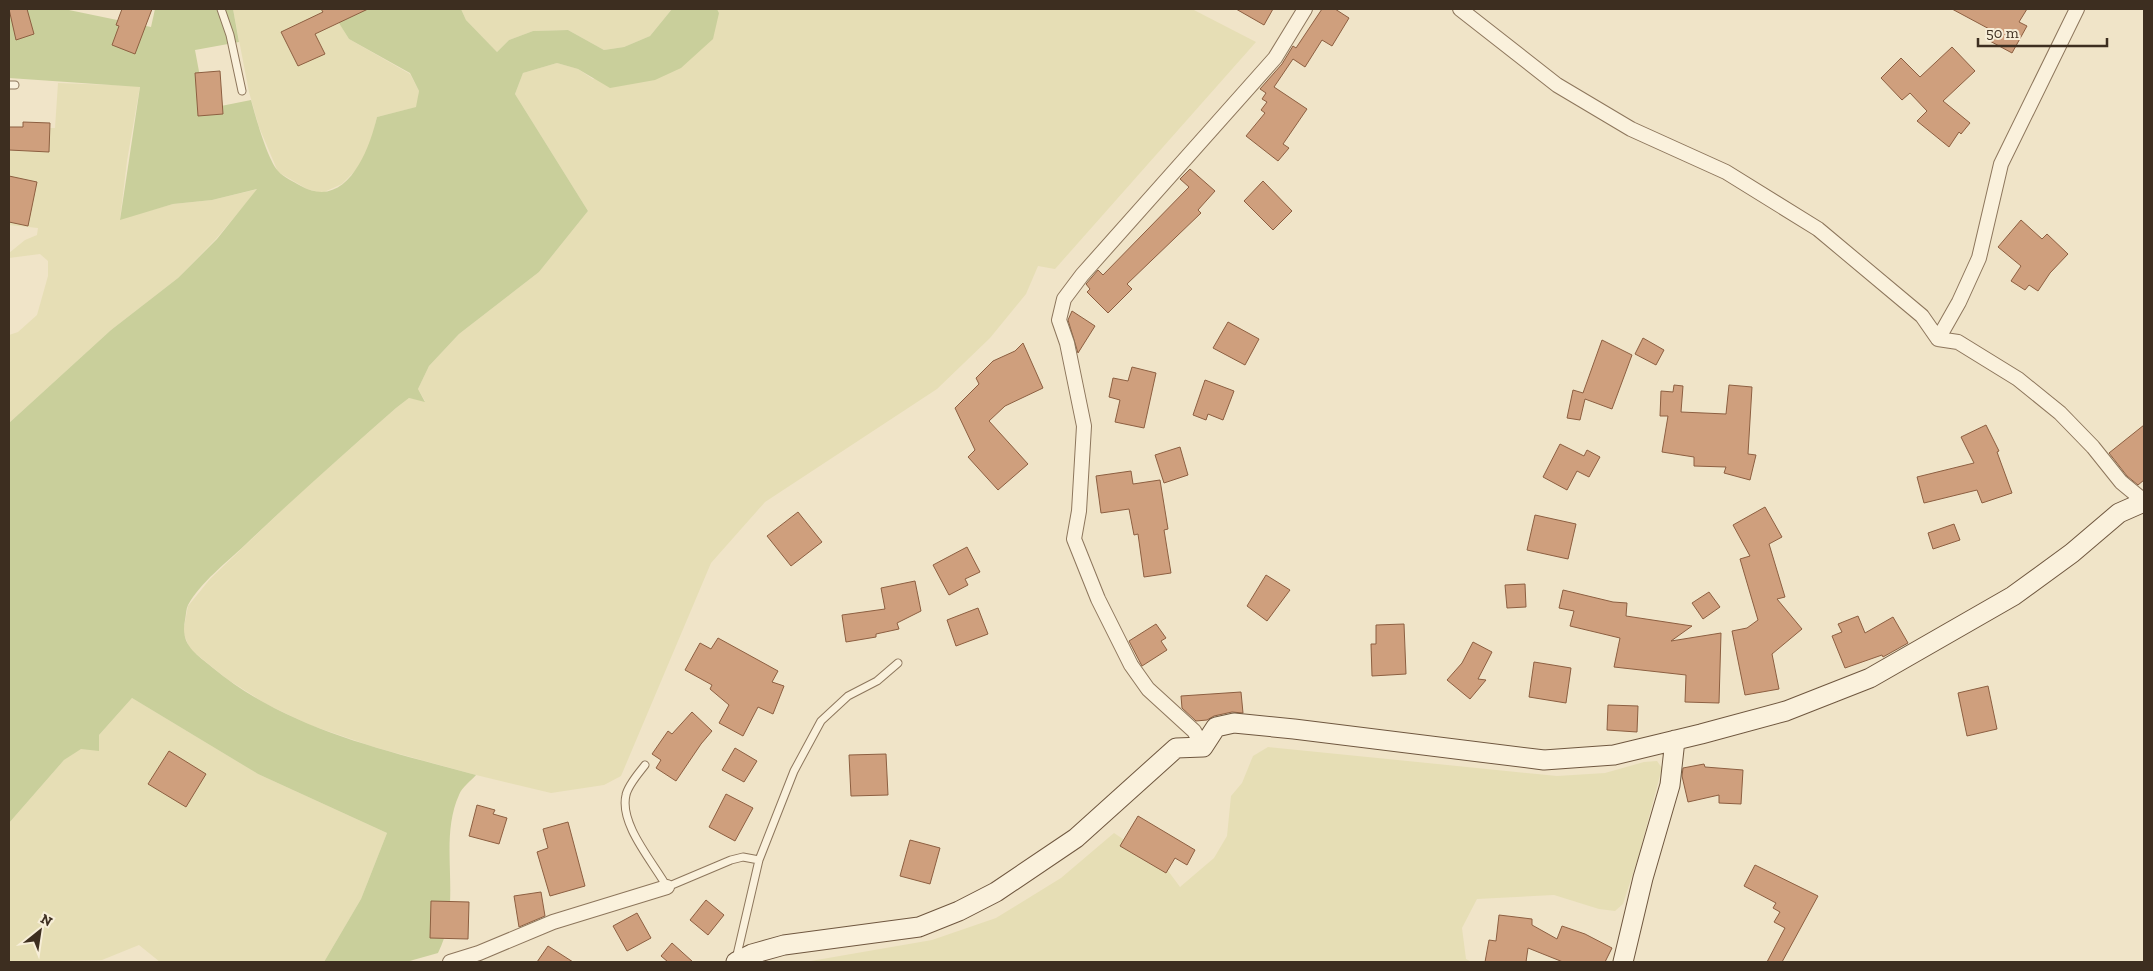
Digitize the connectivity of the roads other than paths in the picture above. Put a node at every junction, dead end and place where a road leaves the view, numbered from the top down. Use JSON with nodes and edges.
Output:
{"nodes":[{"id":1,"x":221,"y":9,"type":"edge"},
{"id":2,"x":1305,"y":9,"type":"edge"},
{"id":3,"x":1460,"y":9,"type":"edge"},
{"id":4,"x":2077,"y":9,"type":"edge"},
{"id":5,"x":242,"y":90,"type":"dead end"},
{"id":6,"x":1938,"y":339,"type":"junction"},
{"id":7,"x":2144,"y":501,"type":"edge"},
{"id":8,"x":898,"y":663,"type":"dead end"},
{"id":9,"x":1675,"y":740,"type":"junction"},
{"id":10,"x":1203,"y":747,"type":"junction"},
{"id":11,"x":645,"y":765,"type":"dead end"},
{"id":12,"x":759,"y":860,"type":"junction"},
{"id":13,"x":667,"y":887,"type":"junction"},
{"id":14,"x":450,"y":962,"type":"edge"},
{"id":15,"x":736,"y":962,"type":"edge"},
{"id":16,"x":1623,"y":962,"type":"edge"}],
"edges":[{"from":1,"to":5,"type":"lane"},
{"from":2,"to":10,"type":"street"},
{"from":3,"to":6,"type":"street"},
{"from":4,"to":6,"type":"street"},
{"from":6,"to":7,"type":"street"},
{"from":7,"to":9,"type":"main road"},
{"from":8,"to":12,"type":"lane"},
{"from":9,"to":10,"type":"main road"},
{"from":9,"to":16,"type":"main road"},
{"from":10,"to":15,"type":"main road"},
{"from":11,"to":13,"type":"lane"},
{"from":12,"to":13,"type":"lane"},
{"from":12,"to":15,"type":"lane"},
{"from":13,"to":14,"type":"street"}]}
